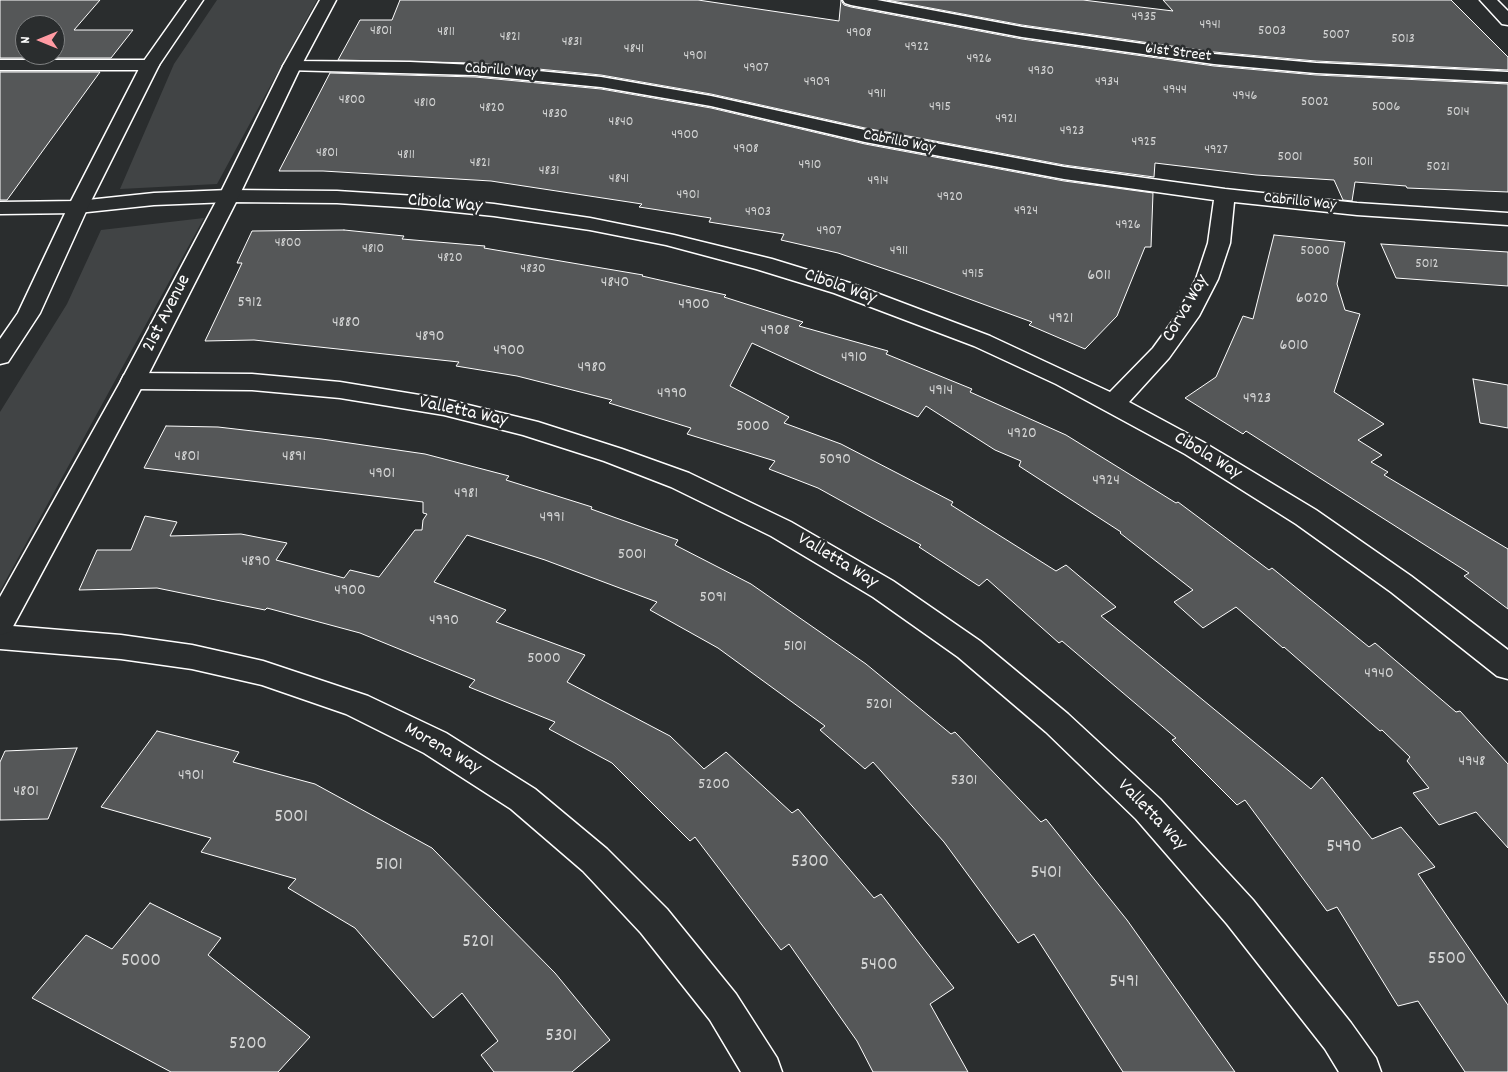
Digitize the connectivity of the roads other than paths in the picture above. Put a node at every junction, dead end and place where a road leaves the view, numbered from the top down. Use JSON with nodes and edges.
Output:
{"nodes":[{"id":1,"x":195,"y":0,"type":"edge"},
{"id":2,"x":328,"y":0,"type":"edge"},
{"id":3,"x":851,"y":0,"type":"edge"},
{"id":4,"x":1488,"y":0,"type":"edge"},
{"id":5,"x":1508,"y":20,"type":"edge"},
{"id":6,"x":0,"y":65,"type":"edge"},
{"id":7,"x":150,"y":65,"type":"junction"},
{"id":8,"x":292,"y":66,"type":"junction"},
{"id":9,"x":1508,"y":77,"type":"edge"},
{"id":10,"x":1226,"y":195,"type":"junction"},
{"id":11,"x":229,"y":196,"type":"junction"},
{"id":12,"x":78,"y":207,"type":"junction"},
{"id":13,"x":0,"y":208,"type":"edge"},
{"id":14,"x":1508,"y":219,"type":"edge"},
{"id":15,"x":0,"y":357,"type":"edge"},
{"id":16,"x":133,"y":381,"type":"junction"},
{"id":17,"x":1113,"y":404,"type":"junction"},
{"id":18,"x":0,"y":624,"type":"edge"},
{"id":19,"x":0,"y":637,"type":"edge"},
{"id":20,"x":1508,"y":667,"type":"edge"},
{"id":21,"x":763,"y":1072,"type":"edge"},
{"id":22,"x":1362,"y":1072,"type":"edge"}],
"edges":[{"from":1,"to":7,"type":"street"},
{"from":2,"to":8,"type":"street","name":"21st Avenue"},
{"from":3,"to":9,"type":"street","name":"61st Street"},
{"from":4,"to":5,"type":"street"},
{"from":6,"to":7,"type":"street"},
{"from":7,"to":12,"type":"street"},
{"from":8,"to":10,"type":"street","name":"Cabrillo Way"},
{"from":8,"to":11,"type":"street","name":"21st Avenue"},
{"from":10,"to":14,"type":"street","name":"Cabrillo Way"},
{"from":10,"to":17,"type":"street","name":"Corva Way"},
{"from":11,"to":12,"type":"street","name":"Cibola Way"},
{"from":11,"to":16,"type":"street","name":"21st Avenue"},
{"from":11,"to":17,"type":"street","name":"Cibola Way"},
{"from":12,"to":13,"type":"street","name":"Cibola Way"},
{"from":12,"to":15,"type":"street"},
{"from":16,"to":18,"type":"street","name":"21st Avenue"},
{"from":16,"to":22,"type":"street","name":"Valletta Way"},
{"from":17,"to":20,"type":"street","name":"Cibola Way"},
{"from":19,"to":21,"type":"street","name":"Morena Way"}]}
